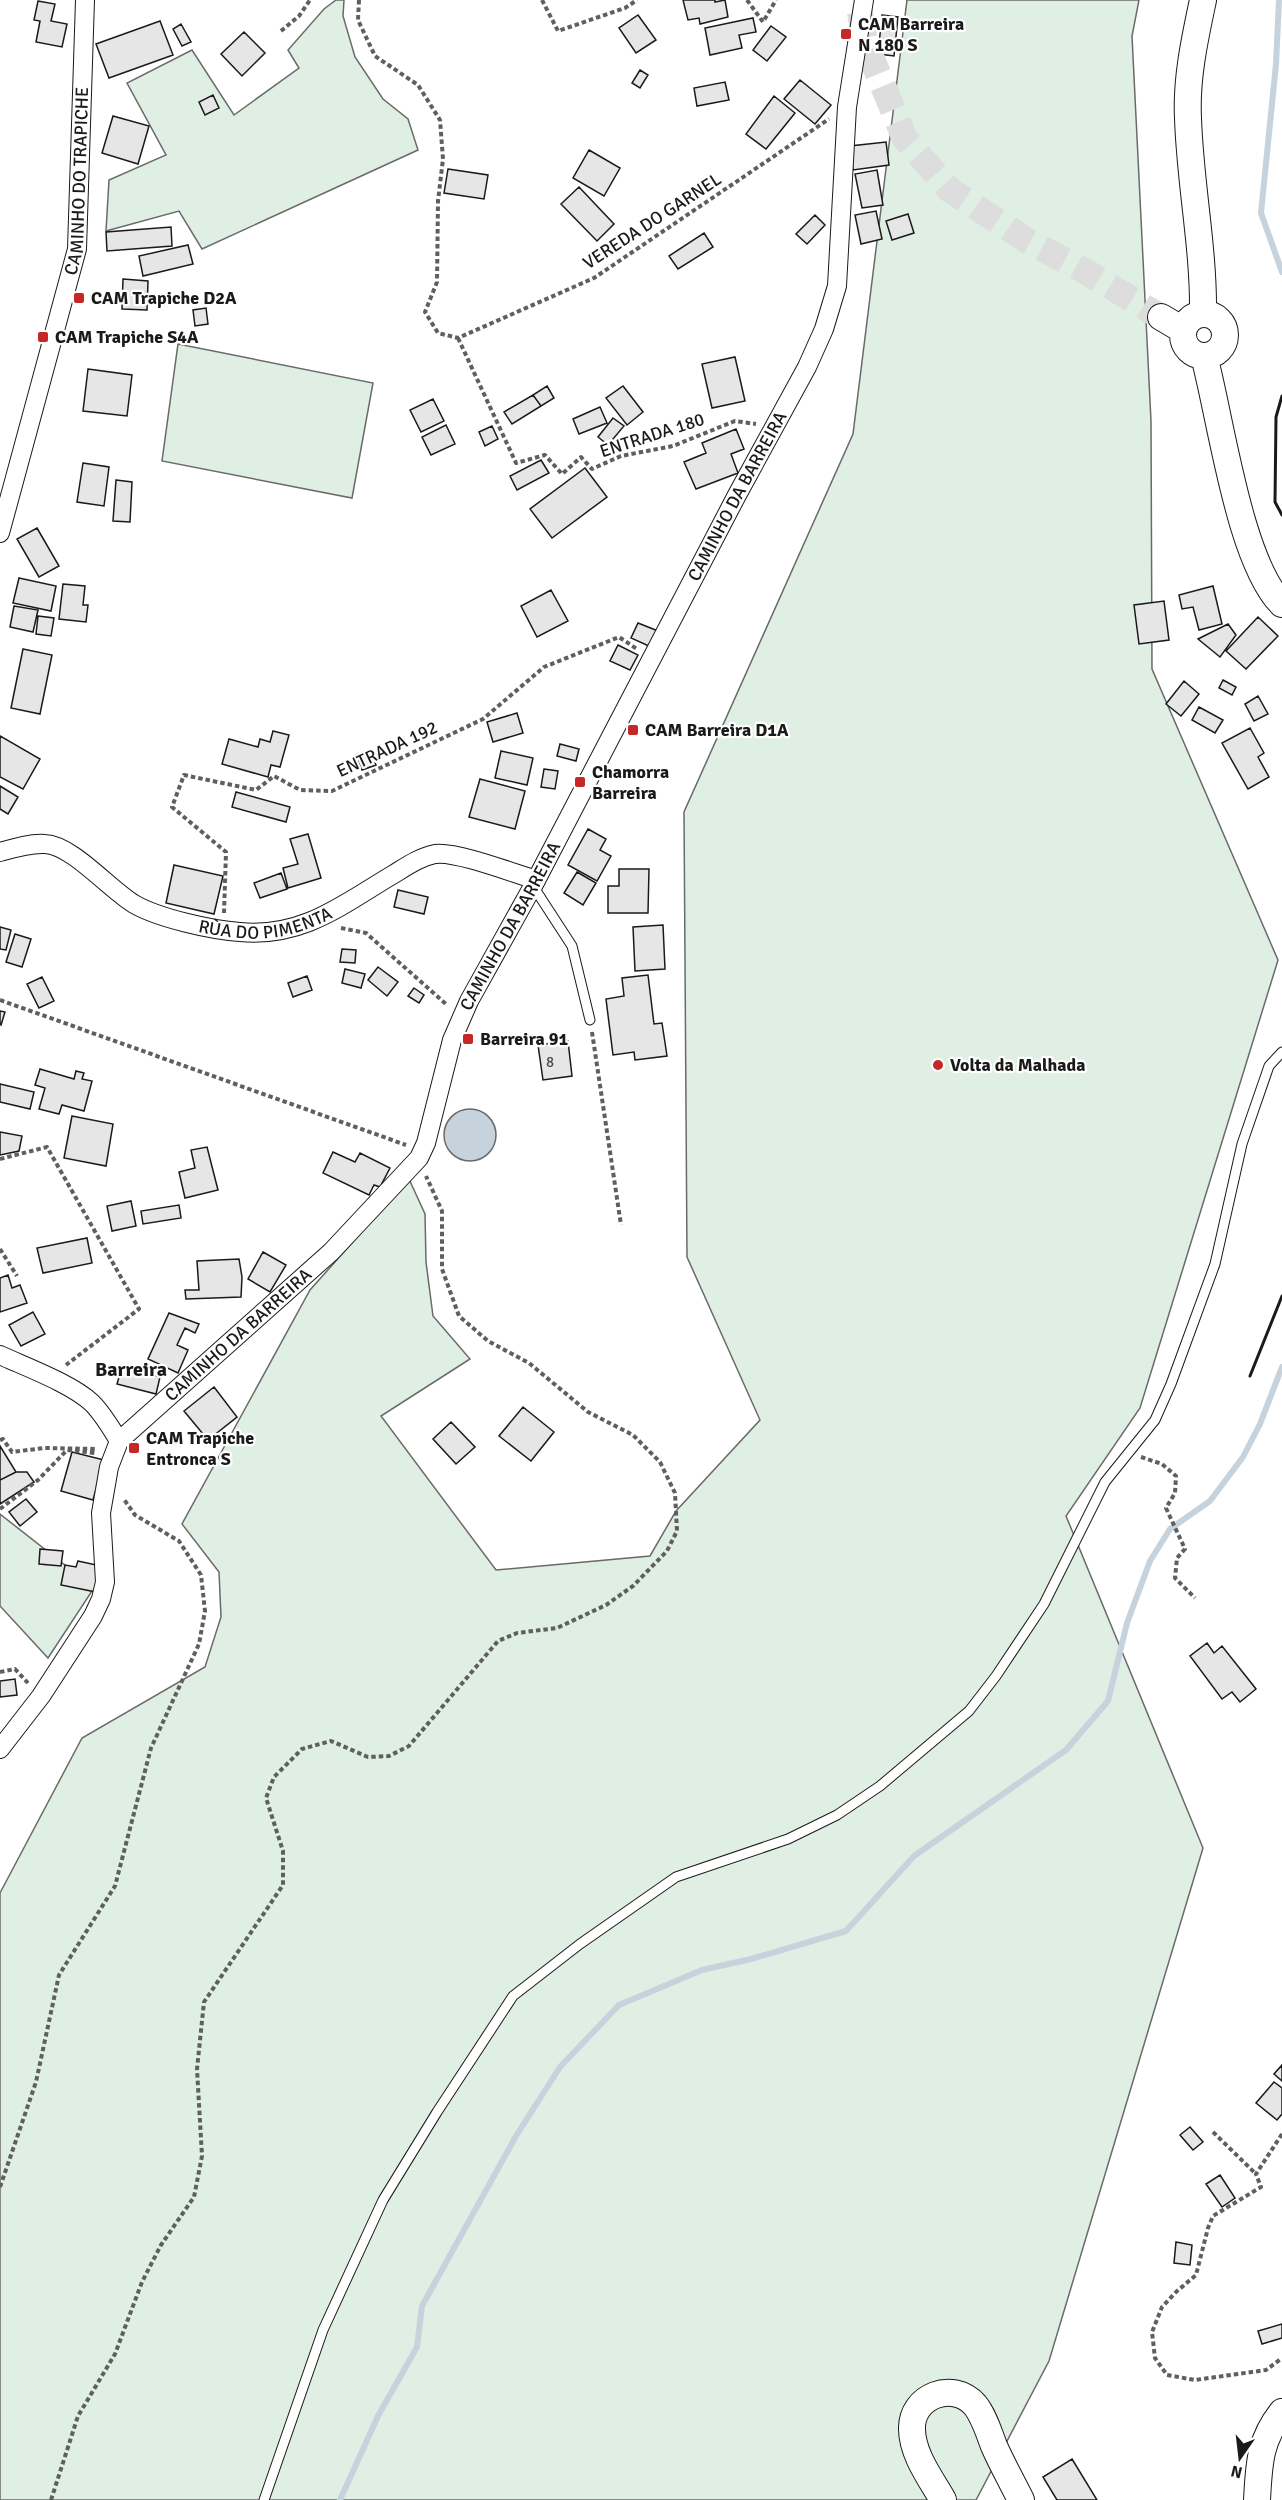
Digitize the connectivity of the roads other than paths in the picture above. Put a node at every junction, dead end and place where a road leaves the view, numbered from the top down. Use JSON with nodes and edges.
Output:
{"nodes":[{"id":1,"x":85,"y":0,"type":"edge"},
{"id":2,"x":864,"y":0,"type":"edge"},
{"id":3,"x":1203,"y":0,"type":"edge"},
{"id":4,"x":1161,"y":317,"type":"tunnel mouth"},
{"id":5,"x":1193,"y":322,"type":"junction"},
{"id":6,"x":1204,"y":356,"type":"junction"},
{"id":7,"x":0,"y":533,"type":"edge"},
{"id":8,"x":1282,"y":604,"type":"edge"},
{"id":9,"x":0,"y":852,"type":"edge"},
{"id":10,"x":535,"y":883,"type":"junction"},
{"id":11,"x":590,"y":1020,"type":"road end"},
{"id":12,"x":1282,"y":1052,"type":"edge"},
{"id":13,"x":0,"y":1355,"type":"edge"},
{"id":14,"x":116,"y":1449,"type":"junction"},
{"id":15,"x":0,"y":1749,"type":"edge"},
{"id":16,"x":1282,"y":2412,"type":"edge"},
{"id":17,"x":264,"y":2500,"type":"edge"},
{"id":18,"x":943,"y":2500,"type":"edge"},
{"id":19,"x":1021,"y":2500,"type":"edge"},
{"id":20,"x":1257,"y":2500,"type":"edge"}],
"edges":[{"from":1,"to":7,"type":"street","name":"CAMINHO DO TRAPICHE"},
{"from":2,"to":10,"type":"street","name":"CAMINHO DA BARREIRA"},
{"from":3,"to":5,"type":"main road"},
{"from":4,"to":5,"type":"main road"},
{"from":5,"to":6,"type":"main road"},
{"from":5,"to":6,"type":"main road"},
{"from":6,"to":8,"type":"main road"},
{"from":9,"to":10,"type":"street","name":"RÙA DO PIMENTA"},
{"from":10,"to":11,"type":"lane"},
{"from":10,"to":14,"type":"street","name":"CAMINHO DA BARREIRA"},
{"from":12,"to":17,"type":"lane"},
{"from":13,"to":14,"type":"street"},
{"from":14,"to":15,"type":"street"},
{"from":16,"to":20,"type":"main road"},
{"from":18,"to":19,"type":"main road"}]}
